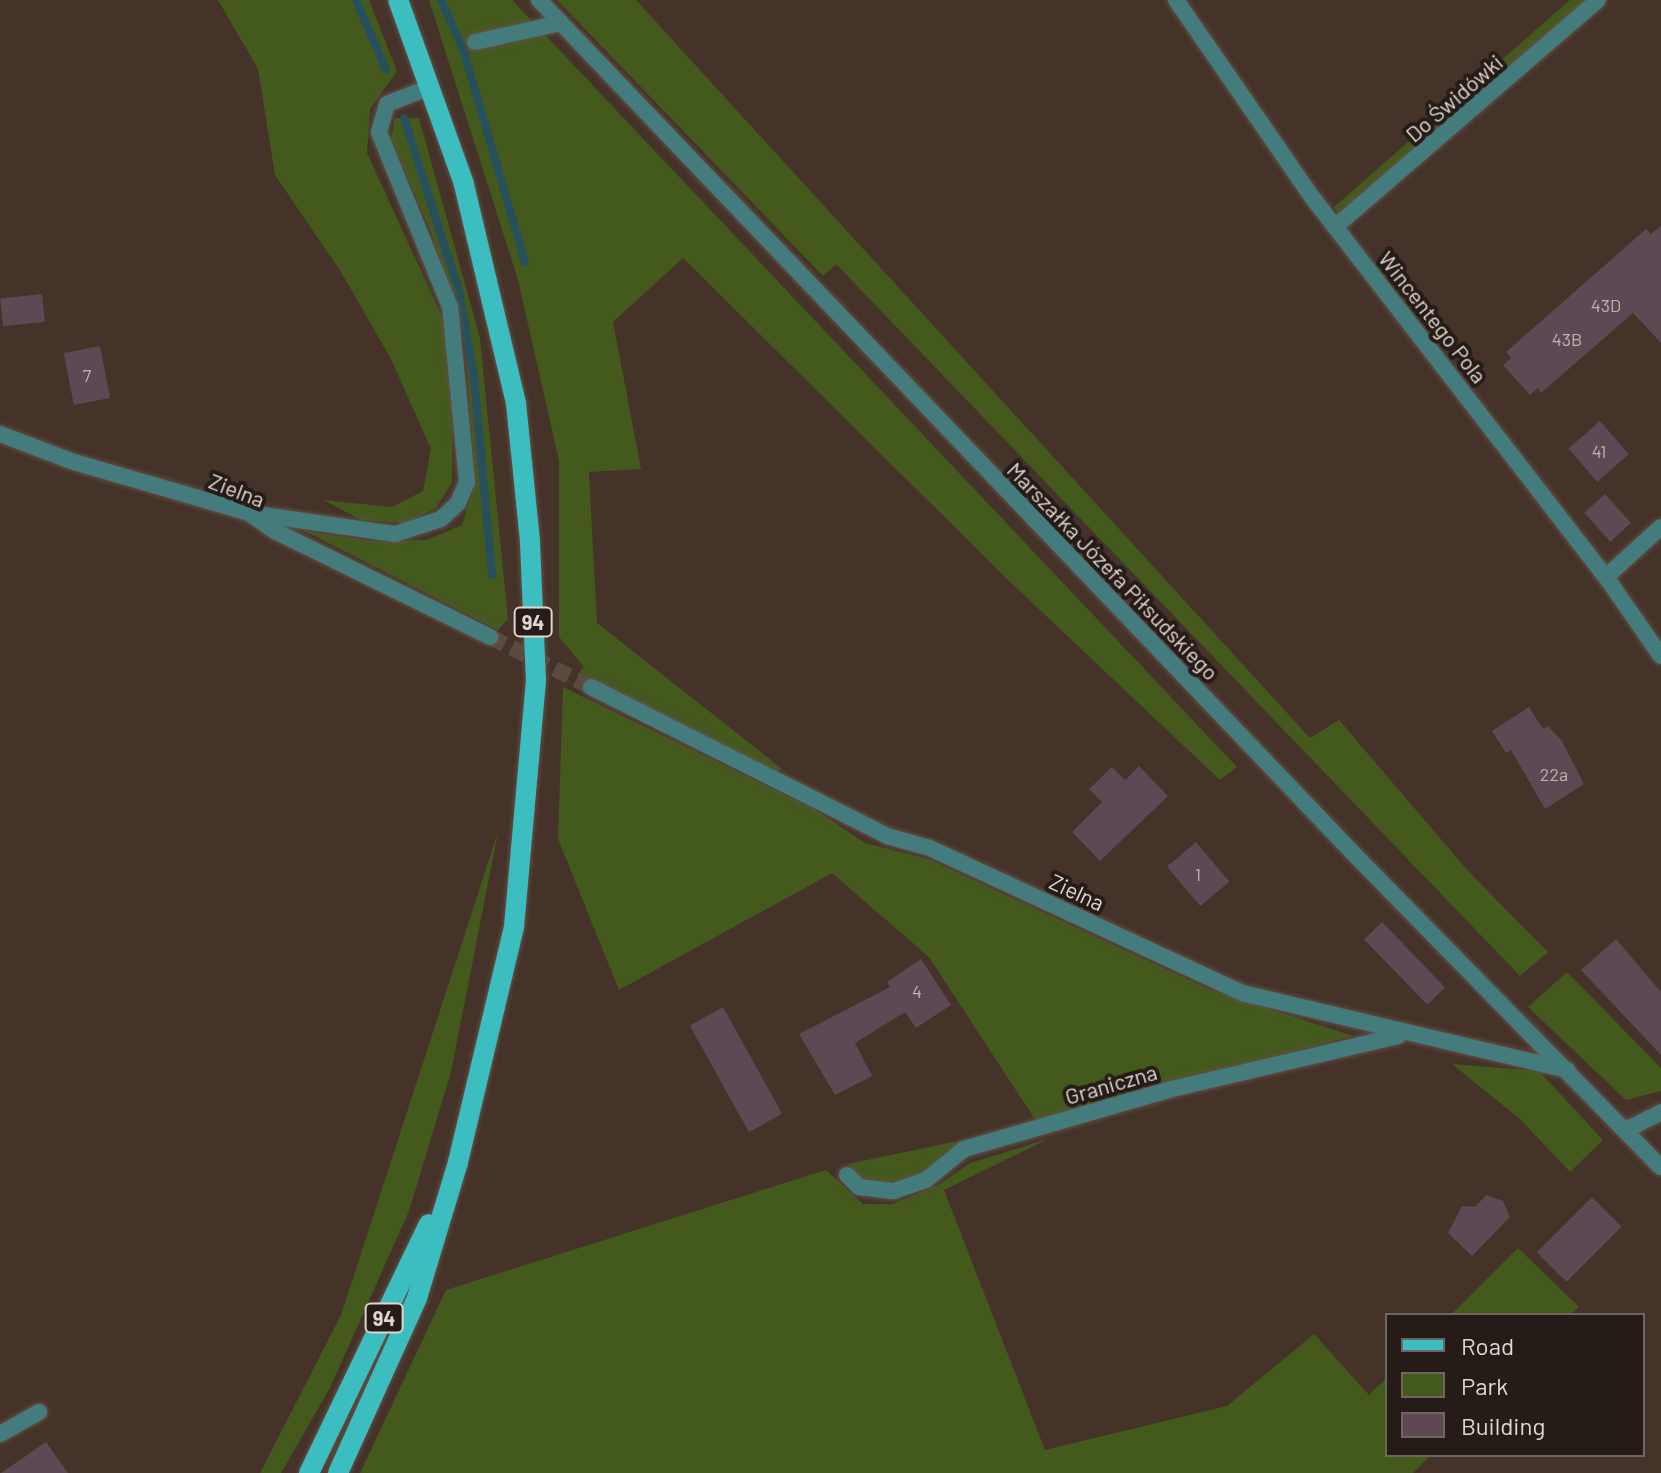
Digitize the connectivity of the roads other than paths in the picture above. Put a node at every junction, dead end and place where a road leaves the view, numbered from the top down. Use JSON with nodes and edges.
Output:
{"nodes":[{"id":1,"x":398,"y":0,"type":"edge"},
{"id":2,"x":539,"y":0,"type":"edge"},
{"id":3,"x":1176,"y":0,"type":"edge"},
{"id":4,"x":1598,"y":0,"type":"edge"},
{"id":5,"x":561,"y":23,"type":"junction"},
{"id":6,"x":475,"y":42,"type":"dead end"},
{"id":7,"x":430,"y":87,"type":"junction"},
{"id":8,"x":1335,"y":227,"type":"junction"},
{"id":9,"x":0,"y":434,"type":"edge"},
{"id":10,"x":249,"y":513,"type":"junction"},
{"id":11,"x":1661,"y":527,"type":"edge"},
{"id":12,"x":1606,"y":577,"type":"junction"},
{"id":13,"x":490,"y":637,"type":"tunnel mouth"},
{"id":14,"x":1661,"y":656,"type":"edge"},
{"id":15,"x":591,"y":687,"type":"tunnel mouth"},
{"id":16,"x":1404,"y":1035,"type":"junction"},
{"id":17,"x":1568,"y":1070,"type":"junction"},
{"id":18,"x":1661,"y":1112,"type":"edge"},
{"id":19,"x":1626,"y":1130,"type":"junction"},
{"id":20,"x":458,"y":1162,"type":"junction"},
{"id":21,"x":1661,"y":1167,"type":"edge"},
{"id":22,"x":847,"y":1175,"type":"dead end"},
{"id":23,"x":39,"y":1412,"type":"dead end"},
{"id":24,"x":0,"y":1434,"type":"edge"},
{"id":25,"x":309,"y":1473,"type":"edge"},
{"id":26,"x":338,"y":1473,"type":"edge"}],
"edges":[{"from":1,"to":7,"type":"main road","number":"94"},
{"from":2,"to":5,"type":"street","name":"Marszałka Józefa Piłsudskiego"},
{"from":3,"to":8,"type":"street","name":"Wincentego Pola"},
{"from":4,"to":8,"type":"street","name":"Do Świdówki"},
{"from":5,"to":6,"type":"street"},
{"from":5,"to":17,"type":"street","name":"Marszałka Józefa Piłsudskiego"},
{"from":7,"to":10,"type":"street"},
{"from":7,"to":20,"type":"main road","number":"94"},
{"from":8,"to":12,"type":"street","name":"Wincentego Pola"},
{"from":9,"to":10,"type":"street","name":"Zielna"},
{"from":10,"to":13,"type":"street","name":"Zielna"},
{"from":11,"to":12,"type":"street"},
{"from":12,"to":14,"type":"street","name":"Wincentego Pola"},
{"from":15,"to":16,"type":"street","name":"Zielna"},
{"from":16,"to":17,"type":"street","name":"Zielna"},
{"from":16,"to":22,"type":"street","name":"Graniczna"},
{"from":17,"to":19,"type":"street","name":"Marszałka Józefa Piłsudskiego"},
{"from":18,"to":19,"type":"street"},
{"from":19,"to":21,"type":"street","name":"Marszałka Józefa Piłsudskiego"},
{"from":20,"to":25,"type":"main road","number":"94"},
{"from":20,"to":26,"type":"main road","number":"94"},
{"from":23,"to":24,"type":"street"}]}
